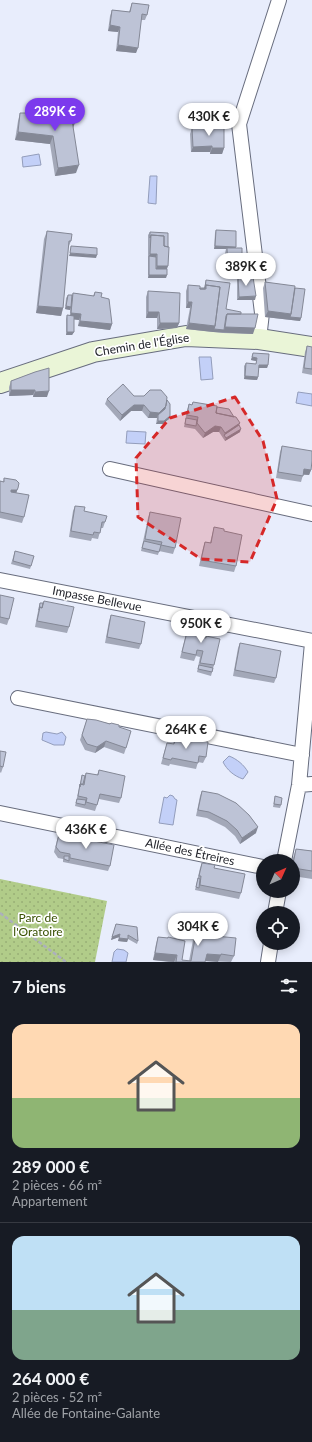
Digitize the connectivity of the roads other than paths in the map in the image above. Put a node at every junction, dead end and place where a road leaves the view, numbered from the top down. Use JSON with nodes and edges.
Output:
{"nodes":[{"id":1,"x":279,"y":0,"type":"edge"},
{"id":2,"x":258,"y":339,"type":"junction"},
{"id":3,"x":312,"y":347,"type":"edge"},
{"id":4,"x":0,"y":382,"type":"edge"},
{"id":5,"x":110,"y":469,"type":"dead end"},
{"id":6,"x":312,"y":514,"type":"edge"},
{"id":7,"x":0,"y":580,"type":"edge"},
{"id":8,"x":312,"y":642,"type":"edge"},
{"id":9,"x":18,"y":698,"type":"dead end"},
{"id":10,"x":302,"y":755,"type":"junction"},
{"id":11,"x":306,"y":784,"type":"edge"},
{"id":12,"x":0,"y":813,"type":"edge"},
{"id":13,"x":286,"y":854,"type":"edge"},
{"id":14,"x":256,"y":866,"type":"edge"},
{"id":15,"x":270,"y":950,"type":"edge"},
{"id":16,"x":268,"y":962,"type":"edge"}],
"edges":[{"from":1,"to":2,"type":"street"},
{"from":2,"to":3,"type":"street","name":"Chemin de l'Église"},
{"from":2,"to":4,"type":"street","name":"Chemin de l'Église"},
{"from":5,"to":6,"type":"street"},
{"from":7,"to":8,"type":"street","name":"Impasse Bellevue"},
{"from":8,"to":10,"type":"street"},
{"from":9,"to":10,"type":"street"},
{"from":10,"to":11,"type":"street"},
{"from":11,"to":13,"type":"street"},
{"from":12,"to":14,"type":"street","name":"Allée des Étreires"},
{"from":15,"to":16,"type":"street"}]}
